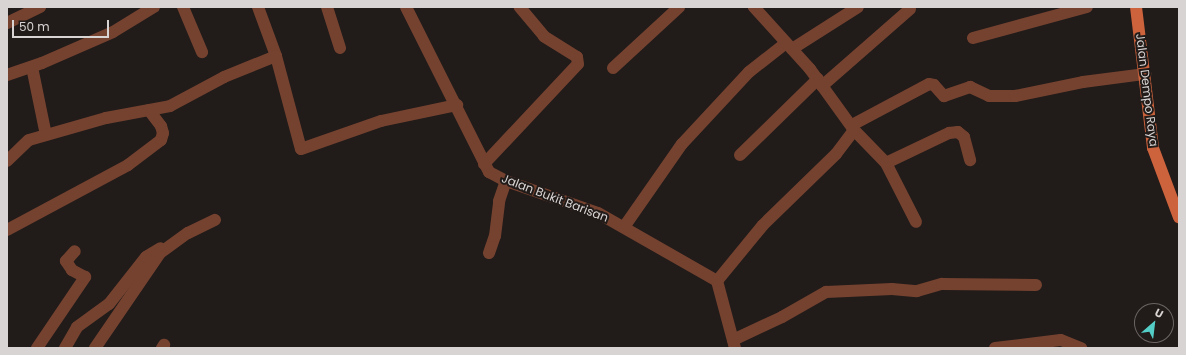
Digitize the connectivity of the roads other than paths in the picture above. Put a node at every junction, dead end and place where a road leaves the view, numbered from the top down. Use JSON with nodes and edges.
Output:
{"nodes":[{"id":1,"x":40,"y":7,"type":"edge"},
{"id":2,"x":183,"y":7,"type":"edge"},
{"id":3,"x":258,"y":7,"type":"edge"},
{"id":4,"x":327,"y":7,"type":"edge"},
{"id":5,"x":406,"y":7,"type":"edge"},
{"id":6,"x":520,"y":7,"type":"edge"},
{"id":7,"x":679,"y":7,"type":"edge"},
{"id":8,"x":754,"y":7,"type":"edge"},
{"id":9,"x":858,"y":7,"type":"edge"},
{"id":10,"x":1087,"y":7,"type":"edge"},
{"id":11,"x":1136,"y":7,"type":"edge"},
{"id":12,"x":147,"y":9,"type":"edge"},
{"id":13,"x":910,"y":9,"type":"dead end"},
{"id":14,"x":7,"y":23,"type":"edge"},
{"id":15,"x":972,"y":38,"type":"dead end"},
{"id":16,"x":789,"y":46,"type":"junction"},
{"id":17,"x":340,"y":48,"type":"dead end"},
{"id":18,"x":202,"y":52,"type":"dead end"},
{"id":19,"x":276,"y":56,"type":"junction"},
{"id":20,"x":32,"y":67,"type":"junction"},
{"id":21,"x":613,"y":68,"type":"dead end"},
{"id":22,"x":1145,"y":74,"type":"junction"},
{"id":23,"x":7,"y":75,"type":"edge"},
{"id":24,"x":820,"y":82,"type":"junction"},
{"id":25,"x":457,"y":105,"type":"junction"},
{"id":26,"x":149,"y":110,"type":"junction"},
{"id":27,"x":853,"y":128,"type":"junction"},
{"id":28,"x":46,"y":135,"type":"junction"},
{"id":29,"x":740,"y":155,"type":"dead end"},
{"id":30,"x":970,"y":160,"type":"dead end"},
{"id":31,"x":7,"y":161,"type":"edge"},
{"id":32,"x":886,"y":163,"type":"junction"},
{"id":33,"x":484,"y":164,"type":"junction"},
{"id":34,"x":506,"y":181,"type":"junction"},
{"id":35,"x":1179,"y":217,"type":"edge"},
{"id":36,"x":215,"y":220,"type":"dead end"},
{"id":37,"x":916,"y":222,"type":"dead end"},
{"id":38,"x":624,"y":227,"type":"junction"},
{"id":39,"x":7,"y":230,"type":"edge"},
{"id":40,"x":172,"y":244,"type":"junction"},
{"id":41,"x":75,"y":251,"type":"dead end"},
{"id":42,"x":489,"y":254,"type":"dead end"},
{"id":43,"x":718,"y":281,"type":"junction"},
{"id":44,"x":1036,"y":285,"type":"dead end"},
{"id":45,"x":734,"y":344,"type":"edge"},
{"id":46,"x":38,"y":348,"type":"edge"},
{"id":47,"x":65,"y":348,"type":"edge"},
{"id":48,"x":95,"y":348,"type":"edge"},
{"id":49,"x":992,"y":348,"type":"edge"},
{"id":50,"x":995,"y":348,"type":"edge"},
{"id":51,"x":1081,"y":348,"type":"edge"}],
"edges":[{"from":1,"to":14,"type":"street"},
{"from":2,"to":18,"type":"street"},
{"from":3,"to":19,"type":"street"},
{"from":4,"to":17,"type":"street"},
{"from":5,"to":25,"type":"street","name":"Jalan Bukit Barisan"},
{"from":6,"to":33,"type":"street"},
{"from":7,"to":21,"type":"street"},
{"from":8,"to":16,"type":"street"},
{"from":9,"to":16,"type":"street"},
{"from":10,"to":15,"type":"street"},
{"from":11,"to":22,"type":"main road","name":"Jalan Dempo Raya"},
{"from":12,"to":20,"type":"street"},
{"from":13,"to":24,"type":"street"},
{"from":16,"to":24,"type":"street"},
{"from":16,"to":38,"type":"street"},
{"from":19,"to":25,"type":"street"},
{"from":19,"to":26,"type":"street"},
{"from":20,"to":23,"type":"street"},
{"from":20,"to":28,"type":"street"},
{"from":22,"to":27,"type":"street"},
{"from":22,"to":35,"type":"main road","name":"Jalan Dempo Raya"},
{"from":24,"to":27,"type":"street"},
{"from":24,"to":29,"type":"street"},
{"from":25,"to":33,"type":"street","name":"Jalan Bukit Barisan"},
{"from":26,"to":28,"type":"street"},
{"from":26,"to":39,"type":"street"},
{"from":27,"to":32,"type":"street"},
{"from":27,"to":43,"type":"street"},
{"from":28,"to":31,"type":"street"},
{"from":30,"to":32,"type":"street"},
{"from":32,"to":37,"type":"street"},
{"from":33,"to":34,"type":"street","name":"Jalan Bukit Barisan"},
{"from":34,"to":38,"type":"street","name":"Jalan Bukit Barisan"},
{"from":34,"to":42,"type":"street"},
{"from":36,"to":40,"type":"street"},
{"from":38,"to":43,"type":"street","name":"Jalan Bukit Barisan"},
{"from":40,"to":47,"type":"street"},
{"from":40,"to":48,"type":"street"},
{"from":41,"to":46,"type":"street"},
{"from":43,"to":45,"type":"street"},
{"from":44,"to":45,"type":"street"},
{"from":49,"to":50,"type":"street"},
{"from":50,"to":51,"type":"street"}]}
